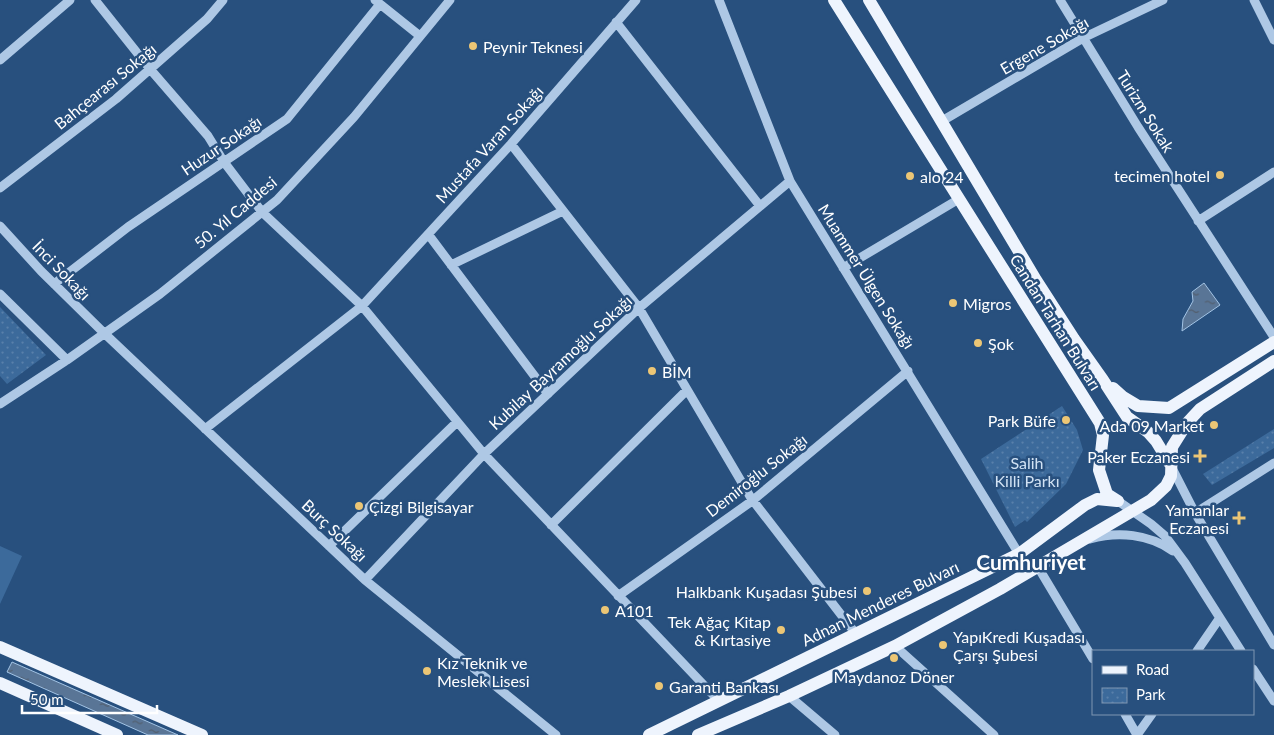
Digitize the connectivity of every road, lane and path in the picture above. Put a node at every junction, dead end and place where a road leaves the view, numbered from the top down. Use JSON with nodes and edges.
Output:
{"nodes":[{"id":1,"x":70,"y":0,"type":"edge"},
{"id":2,"x":95,"y":0,"type":"edge"},
{"id":3,"x":223,"y":0,"type":"edge"},
{"id":4,"x":450,"y":0,"type":"edge"},
{"id":5,"x":636,"y":0,"type":"edge"},
{"id":6,"x":718,"y":0,"type":"edge"},
{"id":7,"x":834,"y":0,"type":"edge"},
{"id":8,"x":869,"y":0,"type":"edge"},
{"id":9,"x":1060,"y":0,"type":"edge"},
{"id":10,"x":1163,"y":0,"type":"edge"},
{"id":11,"x":1254,"y":0,"type":"edge"},
{"id":12,"x":377,"y":2,"type":"edge"},
{"id":13,"x":616,"y":22,"type":"junction"},
{"id":14,"x":420,"y":36,"type":"junction"},
{"id":15,"x":1083,"y":38,"type":"junction"},
{"id":16,"x":1274,"y":40,"type":"edge"},
{"id":17,"x":0,"y":60,"type":"edge"},
{"id":18,"x":150,"y":69,"type":"junction"},
{"id":19,"x":942,"y":121,"type":"junction"},
{"id":20,"x":511,"y":144,"type":"junction"},
{"id":21,"x":224,"y":162,"type":"junction"},
{"id":22,"x":1274,"y":172,"type":"edge"},
{"id":23,"x":790,"y":181,"type":"junction"},
{"id":24,"x":0,"y":188,"type":"edge"},
{"id":25,"x":959,"y":199,"type":"junction"},
{"id":26,"x":760,"y":206,"type":"junction"},
{"id":27,"x":563,"y":211,"type":"junction"},
{"id":28,"x":262,"y":212,"type":"junction"},
{"id":29,"x":1198,"y":221,"type":"junction"},
{"id":30,"x":0,"y":226,"type":"edge"},
{"id":31,"x":428,"y":234,"type":"junction"},
{"id":32,"x":450,"y":265,"type":"junction"},
{"id":33,"x":843,"y":268,"type":"junction"},
{"id":34,"x":54,"y":284,"type":"junction"},
{"id":35,"x":0,"y":294,"type":"edge"},
{"id":36,"x":362,"y":306,"type":"junction"},
{"id":37,"x":639,"y":308,"type":"junction"},
{"id":38,"x":104,"y":333,"type":"junction"},
{"id":39,"x":1274,"y":337,"type":"edge"},
{"id":40,"x":1274,"y":342,"type":"edge"},
{"id":41,"x":67,"y":360,"type":"junction"},
{"id":42,"x":1274,"y":361,"type":"edge"},
{"id":43,"x":908,"y":371,"type":"junction"},
{"id":44,"x":1104,"y":380,"type":"junction"},
{"id":45,"x":687,"y":390,"type":"junction"},
{"id":46,"x":548,"y":394,"type":"junction"},
{"id":47,"x":0,"y":404,"type":"edge"},
{"id":48,"x":457,"y":422,"type":"junction"},
{"id":49,"x":206,"y":429,"type":"junction"},
{"id":50,"x":484,"y":454,"type":"junction"},
{"id":51,"x":1274,"y":462,"type":"edge"},
{"id":52,"x":1170,"y":464,"type":"junction"},
{"id":53,"x":1150,"y":500,"type":"junction"},
{"id":54,"x":752,"y":501,"type":"junction"},
{"id":55,"x":1118,"y":501,"type":"junction"},
{"id":56,"x":1132,"y":510,"type":"junction"},
{"id":57,"x":1195,"y":513,"type":"junction"},
{"id":58,"x":551,"y":525,"type":"junction"},
{"id":59,"x":1073,"y":544,"type":"junction"},
{"id":60,"x":329,"y":546,"type":"junction"},
{"id":61,"x":1019,"y":554,"type":"junction"},
{"id":62,"x":1180,"y":556,"type":"junction"},
{"id":63,"x":1038,"y":567,"type":"junction"},
{"id":64,"x":365,"y":580,"type":"junction"},
{"id":65,"x":618,"y":596,"type":"junction"},
{"id":66,"x":1219,"y":619,"type":"junction"},
{"id":67,"x":856,"y":634,"type":"junction"},
{"id":68,"x":1274,"y":645,"type":"edge"},
{"id":69,"x":895,"y":646,"type":"junction"},
{"id":70,"x":0,"y":647,"type":"edge"},
{"id":71,"x":1198,"y":650,"type":"edge"},
{"id":72,"x":1240,"y":650,"type":"edge"},
{"id":73,"x":1092,"y":657,"type":"edge"},
{"id":74,"x":1254,"y":671,"type":"edge"},
{"id":75,"x":0,"y":684,"type":"edge"},
{"id":76,"x":789,"y":696,"type":"junction"},
{"id":77,"x":718,"y":700,"type":"junction"},
{"id":78,"x":1274,"y":701,"type":"edge"},
{"id":79,"x":1126,"y":715,"type":"edge"},
{"id":80,"x":1151,"y":715,"type":"edge"},
{"id":81,"x":701,"y":734,"type":"edge"},
{"id":82,"x":117,"y":735,"type":"edge"},
{"id":83,"x":202,"y":735,"type":"edge"},
{"id":84,"x":556,"y":735,"type":"edge"},
{"id":85,"x":649,"y":735,"type":"edge"},
{"id":86,"x":835,"y":735,"type":"edge"},
{"id":87,"x":994,"y":735,"type":"edge"},
{"id":88,"x":1137,"y":735,"type":"edge"}],
"edges":[{"from":1,"to":17,"type":"street"},
{"from":2,"to":18,"type":"street"},
{"from":3,"to":18,"type":"street","name":"Bahçearası Sokağı"},
{"from":4,"to":14,"type":"street","name":"50. Yıl Caddesi"},
{"from":5,"to":13,"type":"street","name":"Mustafa Varan Sokağı"},
{"from":6,"to":23,"type":"street","name":"Muammer Ülgen Sokağı"},
{"from":7,"to":25,"type":"main road","name":"Candan Tarhan Bulvarı"},
{"from":8,"to":19,"type":"main road","name":"Candan Tarhan Bulvarı"},
{"from":9,"to":15,"type":"street","name":"Turizm Sokak"},
{"from":10,"to":15,"type":"street","name":"Ergene Sokağı"},
{"from":11,"to":16,"type":"street"},
{"from":12,"to":14,"type":"street"},
{"from":12,"to":21,"type":"street","name":"Huzur Sokağı"},
{"from":13,"to":20,"type":"street","name":"Mustafa Varan Sokağı"},
{"from":13,"to":26,"type":"street"},
{"from":14,"to":28,"type":"street","name":"50. Yıl Caddesi"},
{"from":15,"to":19,"type":"street","name":"Ergene Sokağı"},
{"from":15,"to":29,"type":"street","name":"Turizm Sokak"},
{"from":18,"to":21,"type":"street"},
{"from":18,"to":24,"type":"street","name":"Bahçearası Sokağı"},
{"from":19,"to":44,"type":"main road","name":"Candan Tarhan Bulvarı"},
{"from":20,"to":27,"type":"street"},
{"from":20,"to":31,"type":"street","name":"Mustafa Varan Sokağı"},
{"from":21,"to":28,"type":"street"},
{"from":21,"to":34,"type":"street","name":"Huzur Sokağı"},
{"from":22,"to":29,"type":"street"},
{"from":23,"to":26,"type":"street","name":"Kubilay Bayramoğlu Sokağı"},
{"from":23,"to":33,"type":"street","name":"Muammer Ülgen Sokağı"},
{"from":25,"to":33,"type":"street"},
{"from":25,"to":55,"type":"main road","name":"Candan Tarhan Bulvarı"},
{"from":26,"to":37,"type":"street","name":"Kubilay Bayramoğlu Sokağı"},
{"from":27,"to":32,"type":"street"},
{"from":27,"to":37,"type":"street"},
{"from":28,"to":36,"type":"street"},
{"from":28,"to":38,"type":"street","name":"50. Yıl Caddesi"},
{"from":29,"to":39,"type":"street","name":"Turizm Sokak"},
{"from":30,"to":34,"type":"street","name":"İnci Sokağı"},
{"from":31,"to":32,"type":"street"},
{"from":31,"to":36,"type":"street","name":"Mustafa Varan Sokağı"},
{"from":32,"to":46,"type":"street"},
{"from":33,"to":43,"type":"street","name":"Muammer Ülgen Sokağı"},
{"from":34,"to":38,"type":"street","name":"İnci Sokağı"},
{"from":35,"to":41,"type":"street"},
{"from":36,"to":48,"type":"street"},
{"from":36,"to":49,"type":"street","name":"Mustafa Varan Sokağı"},
{"from":37,"to":45,"type":"street"},
{"from":37,"to":46,"type":"street","name":"Kubilay Bayramoğlu Sokağı"},
{"from":38,"to":41,"type":"street","name":"50. Yıl Caddesi"},
{"from":38,"to":49,"type":"street","name":"Burç Sokağı"},
{"from":40,"to":44,"type":"main road"},
{"from":41,"to":47,"type":"street","name":"50. Yıl Caddesi"},
{"from":42,"to":52,"type":"main road"},
{"from":43,"to":54,"type":"street","name":"Demiroğlu Sokağı"},
{"from":43,"to":61,"type":"street","name":"Muammer Ülgen Sokağı"},
{"from":44,"to":52,"type":"main road","name":"Candan Tarhan Bulvarı"},
{"from":45,"to":54,"type":"street"},
{"from":45,"to":58,"type":"street"},
{"from":46,"to":50,"type":"street","name":"Kubilay Bayramoğlu Sokağı"},
{"from":48,"to":50,"type":"street"},
{"from":48,"to":60,"type":"street"},
{"from":49,"to":60,"type":"street","name":"Burç Sokağı"},
{"from":50,"to":58,"type":"street"},
{"from":50,"to":64,"type":"street","name":"Kubilay Bayramoğlu Sokağı"},
{"from":51,"to":57,"type":"street"},
{"from":52,"to":53,"type":"main road"},
{"from":52,"to":57,"type":"street","name":"Candan Tarhan Bulvarı"},
{"from":53,"to":55,"type":"main road","name":"Adnan Menderes Bulvarı"},
{"from":53,"to":56,"type":"main road"},
{"from":54,"to":65,"type":"street","name":"Demiroğlu Sokağı"},
{"from":54,"to":67,"type":"street"},
{"from":55,"to":56,"type":"street","name":"Candan Tarhan Bulvarı"},
{"from":55,"to":61,"type":"main road","name":"Adnan Menderes Bulvarı"},
{"from":56,"to":59,"type":"main road"},
{"from":56,"to":62,"type":"street","name":"Candan Tarhan Bulvarı"},
{"from":57,"to":68,"type":"street","name":"Candan Tarhan Bulvarı"},
{"from":58,"to":65,"type":"street"},
{"from":59,"to":62,"type":"street"},
{"from":59,"to":63,"type":"main road"},
{"from":60,"to":64,"type":"street","name":"Burç Sokağı"},
{"from":61,"to":67,"type":"main road","name":"Adnan Menderes Bulvarı"},
{"from":62,"to":66,"type":"street","name":"Candan Tarhan Bulvarı"},
{"from":63,"to":69,"type":"main road"},
{"from":63,"to":73,"type":"street"},
{"from":64,"to":84,"type":"street","name":"Burç Sokağı"},
{"from":65,"to":77,"type":"street"},
{"from":66,"to":71,"type":"street"},
{"from":66,"to":72,"type":"street","name":"Candan Tarhan Bulvarı"},
{"from":67,"to":77,"type":"main road","name":"Adnan Menderes Bulvarı"},
{"from":69,"to":76,"type":"main road"},
{"from":69,"to":87,"type":"street"},
{"from":70,"to":83,"type":"main road"},
{"from":74,"to":78,"type":"street"},
{"from":75,"to":82,"type":"main road"},
{"from":76,"to":81,"type":"main road"},
{"from":76,"to":86,"type":"street"},
{"from":77,"to":85,"type":"main road","name":"Adnan Menderes Bulvarı"},
{"from":79,"to":88,"type":"street"},
{"from":80,"to":88,"type":"street"}]}
